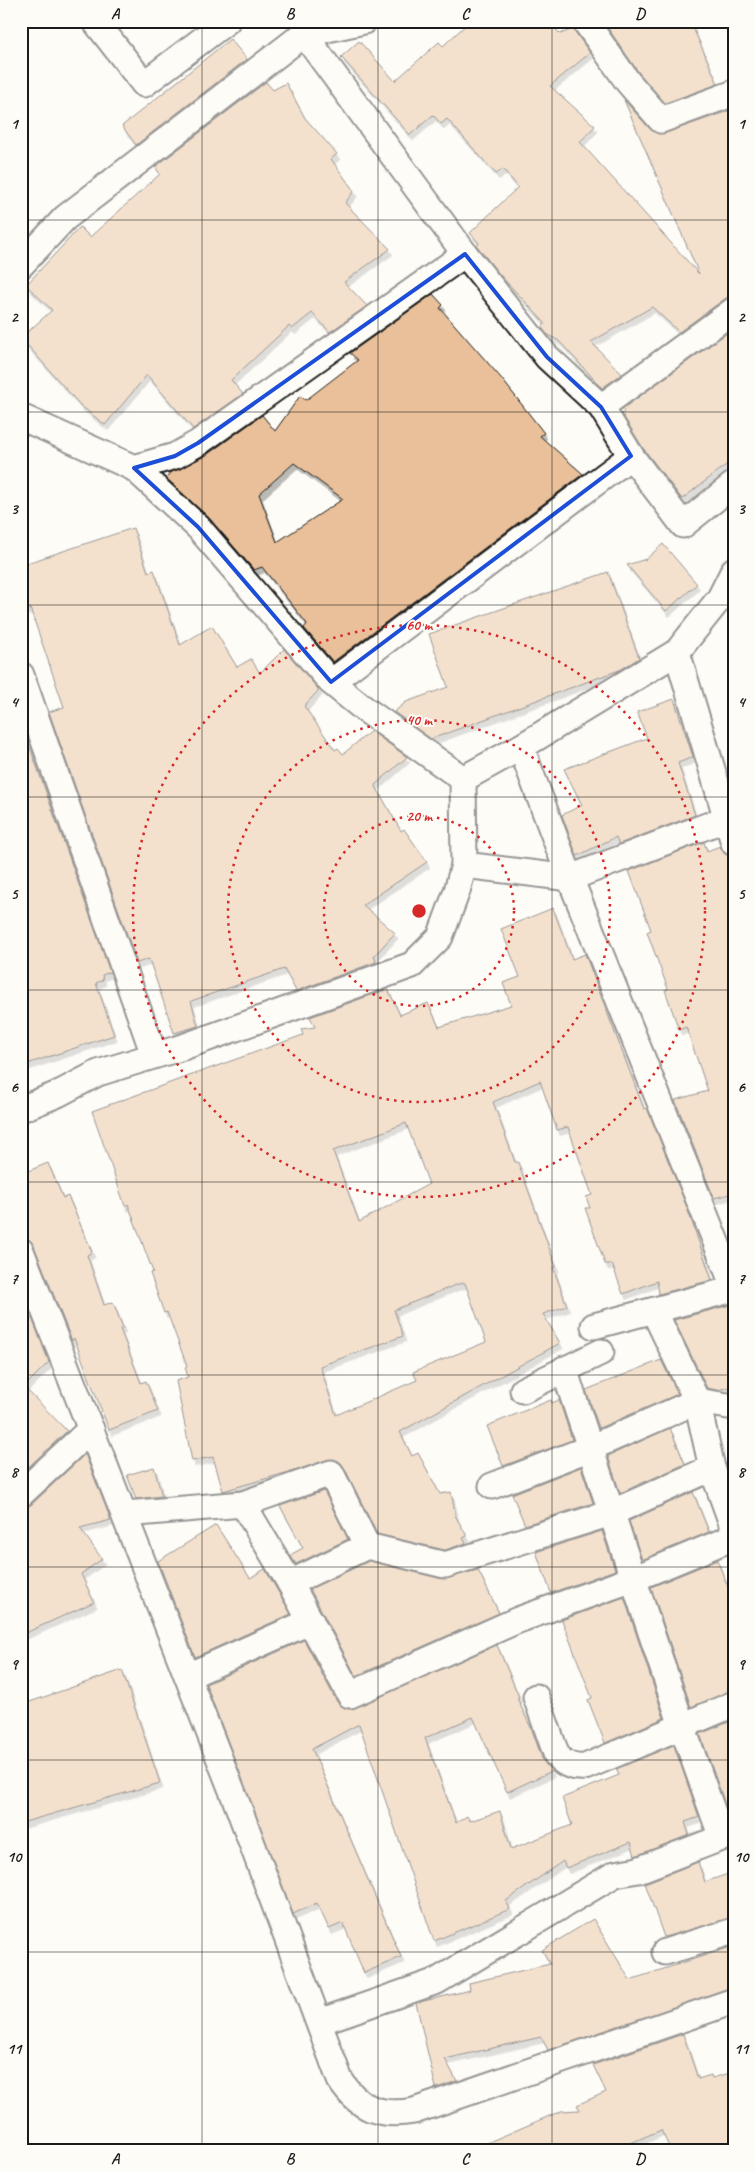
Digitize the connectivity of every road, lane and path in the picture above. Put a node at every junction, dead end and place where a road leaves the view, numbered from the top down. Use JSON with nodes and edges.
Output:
{"nodes":[{"id":1,"x":95,"y":21,"type":"edge"},
{"id":2,"x":227,"y":21,"type":"edge"},
{"id":3,"x":364,"y":21,"type":"edge"},
{"id":4,"x":585,"y":21,"type":"edge"},
{"id":5,"x":304,"y":34,"type":"junction"},
{"id":6,"x":734,"y":93,"type":"edge"},
{"id":7,"x":464,"y":254,"type":"junction"},
{"id":8,"x":21,"y":265,"type":"edge"},
{"id":9,"x":734,"y":310,"type":"edge"},
{"id":10,"x":601,"y":407,"type":"junction"},
{"id":11,"x":21,"y":417,"type":"edge"},
{"id":12,"x":631,"y":456,"type":"junction"},
{"id":13,"x":134,"y":468,"type":"junction"},
{"id":14,"x":734,"y":484,"type":"edge"},
{"id":15,"x":734,"y":570,"type":"edge"},
{"id":16,"x":677,"y":652,"type":"junction"},
{"id":17,"x":21,"y":675,"type":"edge"},
{"id":18,"x":331,"y":682,"type":"junction"},
{"id":19,"x":521,"y":747,"type":"junction"},
{"id":20,"x":463,"y":779,"type":"junction"},
{"id":21,"x":725,"y":819,"type":"junction"},
{"id":22,"x":734,"y":843,"type":"edge"},
{"id":23,"x":464,"y":865,"type":"junction"},
{"id":24,"x":570,"y":878,"type":"junction"},
{"id":25,"x":154,"y":1055,"type":"junction"},
{"id":26,"x":21,"y":1109,"type":"edge"},
{"id":27,"x":21,"y":1250,"type":"edge"},
{"id":28,"x":27,"y":1282,"type":"edge"},
{"id":29,"x":734,"y":1288,"type":"edge"},
{"id":30,"x":654,"y":1311,"type":"junction"},
{"id":31,"x":594,"y":1326,"type":"dead end"},
{"id":32,"x":601,"y":1352,"type":"dead end"},
{"id":33,"x":564,"y":1369,"type":"junction"},
{"id":34,"x":523,"y":1390,"type":"dead end"},
{"id":35,"x":697,"y":1402,"type":"junction"},
{"id":36,"x":734,"y":1407,"type":"edge"},
{"id":37,"x":91,"y":1429,"type":"junction"},
{"id":38,"x":590,"y":1448,"type":"junction"},
{"id":39,"x":712,"y":1468,"type":"junction"},
{"id":40,"x":492,"y":1486,"type":"dead end"},
{"id":41,"x":21,"y":1494,"type":"edge"},
{"id":42,"x":242,"y":1504,"type":"junction"},
{"id":43,"x":611,"y":1513,"type":"junction"},
{"id":44,"x":126,"y":1514,"type":"junction"},
{"id":45,"x":734,"y":1529,"type":"edge"},
{"id":46,"x":734,"y":1537,"type":"edge"},
{"id":47,"x":367,"y":1546,"type":"junction"},
{"id":48,"x":633,"y":1579,"type":"junction"},
{"id":49,"x":290,"y":1583,"type":"junction"},
{"id":50,"x":310,"y":1621,"type":"junction"},
{"id":51,"x":188,"y":1676,"type":"junction"},
{"id":52,"x":536,"y":1697,"type":"dead end"},
{"id":53,"x":734,"y":1704,"type":"edge"},
{"id":54,"x":682,"y":1726,"type":"junction"},
{"id":55,"x":728,"y":1835,"type":"edge"},
{"id":56,"x":734,"y":1931,"type":"edge"},
{"id":57,"x":665,"y":1952,"type":"dead end"},
{"id":58,"x":734,"y":2001,"type":"edge"},
{"id":59,"x":319,"y":2022,"type":"junction"}],
"edges":[{"from":1,"to":2,"type":"street"},
{"from":3,"to":5,"type":"street"},
{"from":4,"to":6,"type":"street"},
{"from":5,"to":7,"type":"street"},
{"from":5,"to":8,"type":"street"},
{"from":7,"to":10,"type":"street"},
{"from":7,"to":13,"type":"street"},
{"from":9,"to":10,"type":"street"},
{"from":10,"to":12,"type":"street"},
{"from":11,"to":13,"type":"street"},
{"from":12,"to":14,"type":"street"},
{"from":12,"to":18,"type":"street"},
{"from":13,"to":18,"type":"street"},
{"from":15,"to":16,"type":"street"},
{"from":16,"to":19,"type":"street"},
{"from":16,"to":21,"type":"street"},
{"from":17,"to":25,"type":"street"},
{"from":18,"to":20,"type":"street"},
{"from":19,"to":20,"type":"street"},
{"from":19,"to":24,"type":"street"},
{"from":20,"to":23,"type":"street"},
{"from":21,"to":22,"type":"street"},
{"from":21,"to":24,"type":"street"},
{"from":23,"to":24,"type":"street"},
{"from":23,"to":25,"type":"street"},
{"from":24,"to":29,"type":"street"},
{"from":25,"to":26,"type":"street"},
{"from":27,"to":28,"type":"street"},
{"from":28,"to":37,"type":"street"},
{"from":29,"to":30,"type":"street"},
{"from":30,"to":31,"type":"street"},
{"from":30,"to":35,"type":"street"},
{"from":32,"to":33,"type":"street"},
{"from":33,"to":34,"type":"street"},
{"from":33,"to":38,"type":"street"},
{"from":35,"to":36,"type":"street"},
{"from":35,"to":38,"type":"street"},
{"from":35,"to":39,"type":"street"},
{"from":37,"to":41,"type":"street"},
{"from":37,"to":44,"type":"street"},
{"from":38,"to":40,"type":"street"},
{"from":38,"to":43,"type":"street"},
{"from":39,"to":43,"type":"street"},
{"from":39,"to":45,"type":"street"},
{"from":42,"to":44,"type":"street"},
{"from":42,"to":47,"type":"street"},
{"from":42,"to":49,"type":"street"},
{"from":43,"to":47,"type":"street"},
{"from":43,"to":48,"type":"street"},
{"from":44,"to":51,"type":"street"},
{"from":46,"to":48,"type":"street"},
{"from":47,"to":49,"type":"street"},
{"from":48,"to":50,"type":"street"},
{"from":48,"to":54,"type":"street"},
{"from":49,"to":50,"type":"street"},
{"from":50,"to":51,"type":"street"},
{"from":51,"to":59,"type":"street"},
{"from":52,"to":54,"type":"street"},
{"from":53,"to":54,"type":"street"},
{"from":54,"to":55,"type":"street"},
{"from":55,"to":59,"type":"street"},
{"from":56,"to":57,"type":"street"},
{"from":58,"to":59,"type":"street"}]}
